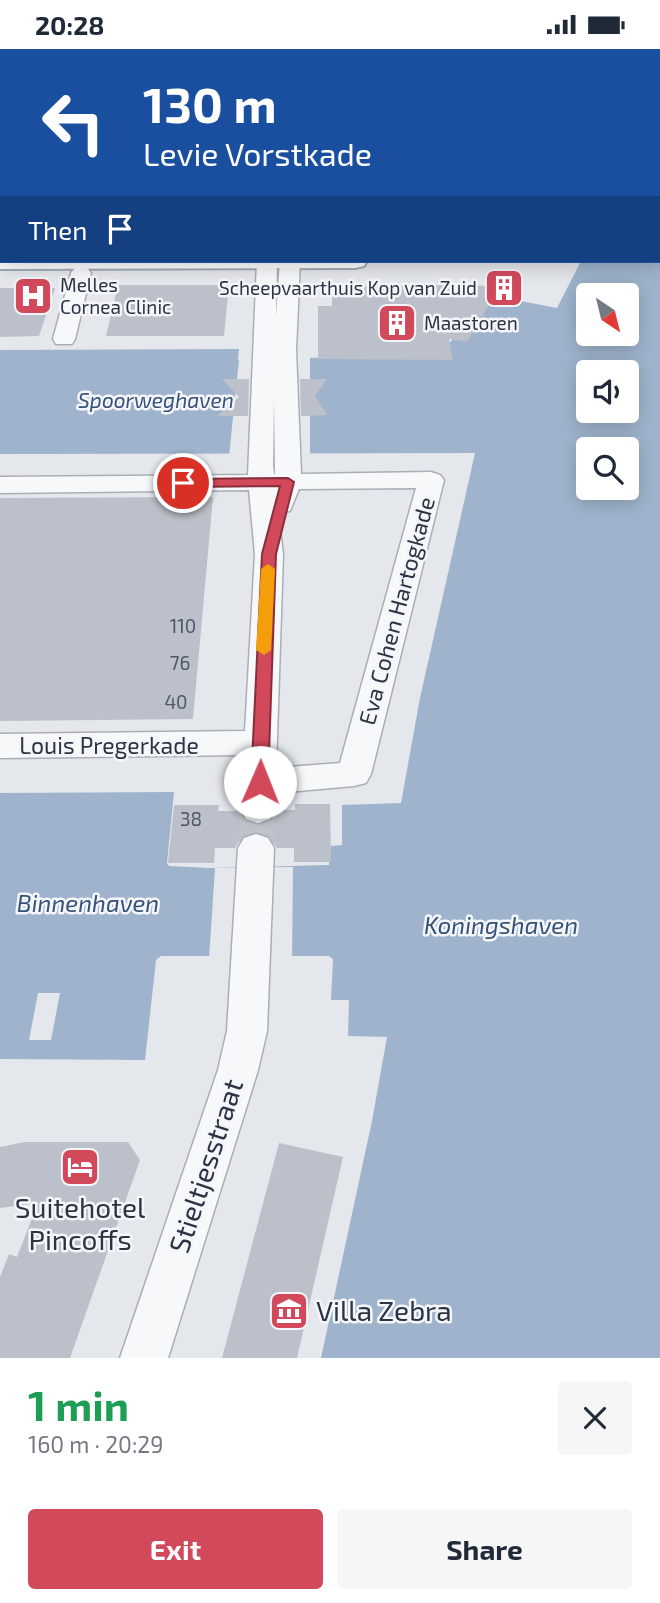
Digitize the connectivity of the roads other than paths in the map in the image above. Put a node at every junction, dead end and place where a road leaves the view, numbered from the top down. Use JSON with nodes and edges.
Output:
{"nodes":[{"id":1,"x":267,"y":263,"type":"edge"},
{"id":2,"x":290,"y":263,"type":"edge"},
{"id":3,"x":81,"y":273,"type":"dead end"},
{"id":4,"x":64,"y":339,"type":"dead end"},
{"id":5,"x":274,"y":350,"type":"junction"},
{"id":6,"x":260,"y":475,"type":"junction"},
{"id":7,"x":292,"y":477,"type":"junction"},
{"id":8,"x":0,"y":485,"type":"edge"},
{"id":9,"x":269,"y":554,"type":"junction"},
{"id":10,"x":260,"y":743,"type":"junction"},
{"id":11,"x":0,"y":746,"type":"edge"},
{"id":12,"x":255,"y":858,"type":"tunnel mouth"},
{"id":13,"x":144,"y":1358,"type":"edge"}],
"edges":[{"from":1,"to":5,"type":"street"},
{"from":2,"to":5,"type":"street"},
{"from":3,"to":4,"type":"street"},
{"from":5,"to":6,"type":"street"},
{"from":5,"to":7,"type":"street"},
{"from":6,"to":7,"type":"street"},
{"from":6,"to":8,"type":"street"},
{"from":6,"to":9,"type":"street"},
{"from":7,"to":9,"type":"street"},
{"from":7,"to":10,"type":"street","name":"Eva Cohen Hartogkade"},
{"from":9,"to":10,"type":"street"},
{"from":10,"to":11,"type":"street","name":"Louis Pregerkade"},
{"from":12,"to":13,"type":"street","name":"Stieltjesstraat"}]}
